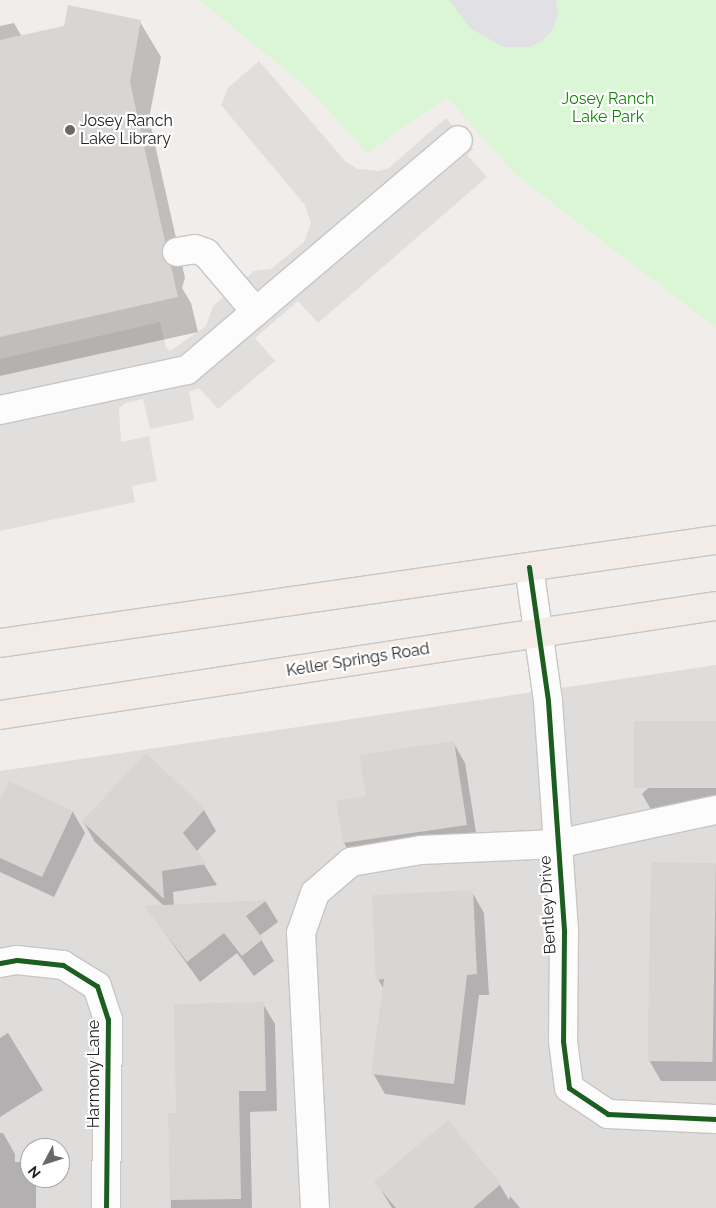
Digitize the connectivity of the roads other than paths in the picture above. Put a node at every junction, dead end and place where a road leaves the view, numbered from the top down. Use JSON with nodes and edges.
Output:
{"nodes":[{"id":1,"x":458,"y":140,"type":"dead end"},
{"id":2,"x":177,"y":252,"type":"dead end"},
{"id":3,"x":256,"y":312,"type":"junction"},
{"id":4,"x":0,"y":410,"type":"edge"},
{"id":5,"x":716,"y":540,"type":"edge"},
{"id":6,"x":529,"y":567,"type":"junction"},
{"id":7,"x":716,"y":606,"type":"edge"},
{"id":8,"x":538,"y":632,"type":"junction"},
{"id":9,"x":0,"y":643,"type":"edge"},
{"id":10,"x":0,"y":716,"type":"edge"},
{"id":11,"x":716,"y":810,"type":"edge"},
{"id":12,"x":557,"y":844,"type":"junction"},
{"id":13,"x":0,"y":963,"type":"edge"},
{"id":14,"x":716,"y":1119,"type":"edge"},
{"id":15,"x":106,"y":1208,"type":"edge"},
{"id":16,"x":315,"y":1208,"type":"edge"}],
"edges":[{"from":1,"to":3,"type":"street"},
{"from":2,"to":3,"type":"street"},
{"from":3,"to":4,"type":"street"},
{"from":5,"to":6,"type":"main road"},
{"from":6,"to":8,"type":"street","name":"Bentley Drive"},
{"from":6,"to":9,"type":"main road"},
{"from":7,"to":8,"type":"main road","name":"Keller Springs Road"},
{"from":8,"to":10,"type":"main road","name":"Keller Springs Road"},
{"from":8,"to":12,"type":"street","name":"Bentley Drive"},
{"from":11,"to":12,"type":"street"},
{"from":12,"to":14,"type":"street","name":"Bentley Drive"},
{"from":12,"to":16,"type":"street"},
{"from":13,"to":15,"type":"street","name":"Harmony Lane"}]}
